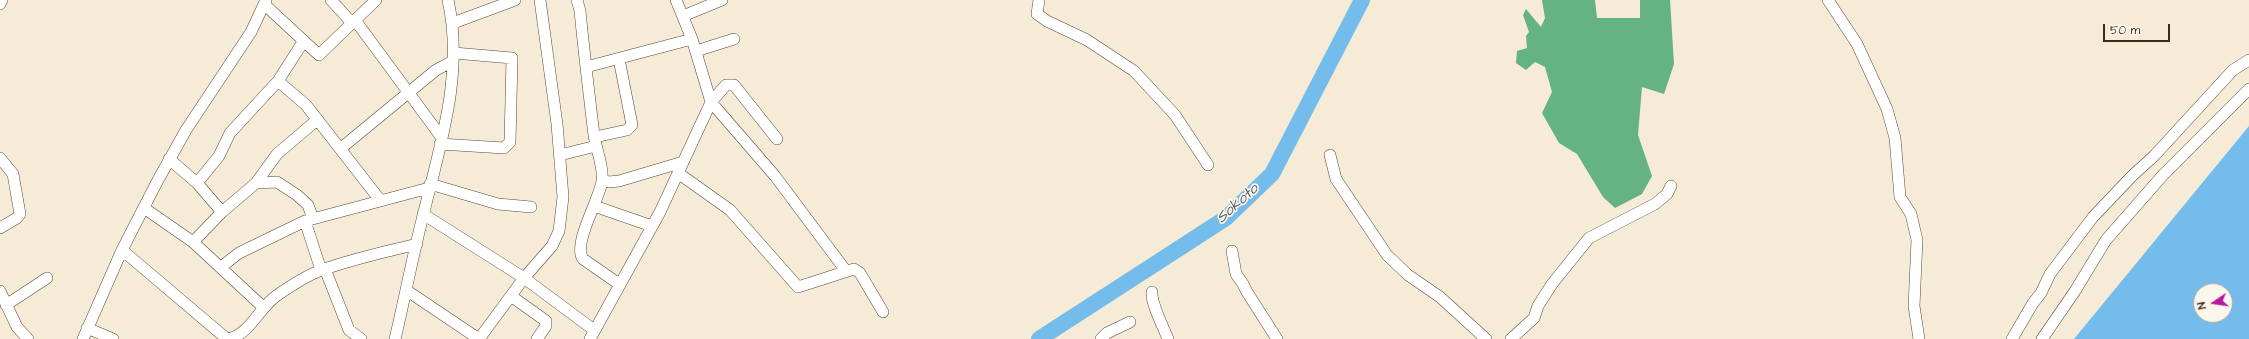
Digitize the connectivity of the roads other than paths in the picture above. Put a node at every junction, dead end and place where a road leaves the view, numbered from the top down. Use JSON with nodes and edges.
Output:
{"nodes":[{"id":1,"x":2,"y":0,"type":"edge"},
{"id":2,"x":330,"y":0,"type":"edge"},
{"id":3,"x":376,"y":0,"type":"edge"},
{"id":4,"x":448,"y":0,"type":"edge"},
{"id":5,"x":515,"y":0,"type":"edge"},
{"id":6,"x":540,"y":0,"type":"edge"},
{"id":7,"x":577,"y":0,"type":"edge"},
{"id":8,"x":676,"y":0,"type":"edge"},
{"id":9,"x":722,"y":0,"type":"edge"},
{"id":10,"x":1040,"y":0,"type":"edge"},
{"id":11,"x":1828,"y":0,"type":"edge"},
{"id":12,"x":265,"y":2,"type":"edge"},
{"id":13,"x":0,"y":4,"type":"edge"},
{"id":14,"x":683,"y":16,"type":"junction"},
{"id":15,"x":354,"y":22,"type":"junction"},
{"id":16,"x":454,"y":24,"type":"junction"},
{"id":17,"x":692,"y":39,"type":"junction"},
{"id":18,"x":734,"y":39,"type":"dead end"},
{"id":19,"x":303,"y":42,"type":"junction"},
{"id":20,"x":696,"y":51,"type":"junction"},
{"id":21,"x":453,"y":57,"type":"junction"},
{"id":22,"x":619,"y":59,"type":"junction"},
{"id":23,"x":2249,"y":60,"type":"edge"},
{"id":24,"x":586,"y":67,"type":"junction"},
{"id":25,"x":278,"y":81,"type":"junction"},
{"id":26,"x":2249,"y":89,"type":"edge"},
{"id":27,"x":409,"y":92,"type":"junction"},
{"id":28,"x":711,"y":102,"type":"junction"},
{"id":29,"x":317,"y":120,"type":"junction"},
{"id":30,"x":778,"y":139,"type":"dead end"},
{"id":31,"x":441,"y":141,"type":"junction"},
{"id":32,"x":595,"y":142,"type":"junction"},
{"id":33,"x":340,"y":149,"type":"junction"},
{"id":34,"x":560,"y":155,"type":"junction"},
{"id":35,"x":1330,"y":155,"type":"dead end"},
{"id":36,"x":0,"y":158,"type":"edge"},
{"id":37,"x":169,"y":159,"type":"junction"},
{"id":38,"x":684,"y":162,"type":"junction"},
{"id":39,"x":1208,"y":165,"type":"dead end"},
{"id":40,"x":678,"y":173,"type":"junction"},
{"id":41,"x":602,"y":180,"type":"junction"},
{"id":42,"x":197,"y":183,"type":"junction"},
{"id":43,"x":256,"y":183,"type":"junction"},
{"id":44,"x":430,"y":186,"type":"junction"},
{"id":45,"x":1671,"y":186,"type":"dead end"},
{"id":46,"x":380,"y":200,"type":"junction"},
{"id":47,"x":594,"y":206,"type":"junction"},
{"id":48,"x":531,"y":207,"type":"dead end"},
{"id":49,"x":144,"y":208,"type":"junction"},
{"id":50,"x":222,"y":212,"type":"junction"},
{"id":51,"x":423,"y":214,"type":"junction"},
{"id":52,"x":309,"y":220,"type":"junction"},
{"id":53,"x":652,"y":226,"type":"junction"},
{"id":54,"x":0,"y":228,"type":"edge"},
{"id":55,"x":193,"y":242,"type":"junction"},
{"id":56,"x":416,"y":244,"type":"junction"},
{"id":57,"x":122,"y":250,"type":"junction"},
{"id":58,"x":1232,"y":251,"type":"dead end"},
{"id":59,"x":221,"y":267,"type":"junction"},
{"id":60,"x":323,"y":270,"type":"junction"},
{"id":61,"x":846,"y":271,"type":"junction"},
{"id":62,"x":47,"y":278,"type":"dead end"},
{"id":63,"x":524,"y":278,"type":"junction"},
{"id":64,"x":620,"y":284,"type":"junction"},
{"id":65,"x":406,"y":290,"type":"junction"},
{"id":66,"x":0,"y":291,"type":"edge"},
{"id":67,"x":1152,"y":292,"type":"dead end"},
{"id":68,"x":511,"y":296,"type":"junction"},
{"id":69,"x":6,"y":305,"type":"junction"},
{"id":70,"x":263,"y":307,"type":"junction"},
{"id":71,"x":883,"y":312,"type":"dead end"},
{"id":72,"x":1130,"y":322,"type":"dead end"},
{"id":73,"x":87,"y":328,"type":"junction"},
{"id":74,"x":592,"y":334,"type":"edge"},
{"id":75,"x":28,"y":339,"type":"edge"},
{"id":76,"x":83,"y":339,"type":"edge"},
{"id":77,"x":113,"y":339,"type":"edge"},
{"id":78,"x":361,"y":339,"type":"edge"},
{"id":79,"x":395,"y":339,"type":"edge"},
{"id":80,"x":479,"y":339,"type":"edge"},
{"id":81,"x":537,"y":339,"type":"edge"},
{"id":82,"x":1101,"y":339,"type":"edge"},
{"id":83,"x":1168,"y":339,"type":"edge"},
{"id":84,"x":1277,"y":339,"type":"edge"},
{"id":85,"x":1486,"y":339,"type":"edge"},
{"id":86,"x":1511,"y":339,"type":"edge"},
{"id":87,"x":1919,"y":339,"type":"edge"},
{"id":88,"x":2012,"y":339,"type":"edge"},
{"id":89,"x":2042,"y":339,"type":"edge"}],
"edges":[{"from":1,"to":13,"type":"street"},
{"from":2,"to":15,"type":"street"},
{"from":3,"to":15,"type":"street"},
{"from":4,"to":16,"type":"street"},
{"from":5,"to":16,"type":"street"},
{"from":6,"to":34,"type":"street"},
{"from":7,"to":24,"type":"street"},
{"from":8,"to":14,"type":"street"},
{"from":9,"to":14,"type":"street"},
{"from":10,"to":39,"type":"street"},
{"from":11,"to":87,"type":"street"},
{"from":12,"to":19,"type":"street"},
{"from":12,"to":37,"type":"street"},
{"from":14,"to":17,"type":"street"},
{"from":15,"to":19,"type":"street"},
{"from":15,"to":27,"type":"street"},
{"from":16,"to":21,"type":"street"},
{"from":17,"to":20,"type":"street"},
{"from":17,"to":22,"type":"street"},
{"from":18,"to":20,"type":"street"},
{"from":19,"to":25,"type":"street"},
{"from":20,"to":28,"type":"street"},
{"from":21,"to":27,"type":"street"},
{"from":21,"to":31,"type":"street"},
{"from":21,"to":31,"type":"street"},
{"from":22,"to":24,"type":"street"},
{"from":22,"to":32,"type":"street"},
{"from":23,"to":88,"type":"street"},
{"from":24,"to":32,"type":"street"},
{"from":25,"to":29,"type":"street"},
{"from":25,"to":42,"type":"street"},
{"from":26,"to":89,"type":"street"},
{"from":27,"to":31,"type":"street"},
{"from":27,"to":33,"type":"street"},
{"from":28,"to":30,"type":"street"},
{"from":28,"to":38,"type":"street"},
{"from":28,"to":61,"type":"street"},
{"from":29,"to":33,"type":"street"},
{"from":29,"to":43,"type":"street"},
{"from":31,"to":44,"type":"street"},
{"from":32,"to":34,"type":"street"},
{"from":32,"to":41,"type":"street"},
{"from":33,"to":46,"type":"street"},
{"from":34,"to":63,"type":"street"},
{"from":35,"to":85,"type":"street"},
{"from":36,"to":54,"type":"street"},
{"from":37,"to":42,"type":"street"},
{"from":37,"to":49,"type":"street"},
{"from":38,"to":40,"type":"street"},
{"from":38,"to":41,"type":"street"},
{"from":40,"to":53,"type":"street"},
{"from":40,"to":61,"type":"street"},
{"from":41,"to":47,"type":"street"},
{"from":42,"to":50,"type":"street"},
{"from":43,"to":50,"type":"street"},
{"from":43,"to":52,"type":"street"},
{"from":44,"to":46,"type":"street"},
{"from":44,"to":48,"type":"street"},
{"from":44,"to":51,"type":"street"},
{"from":45,"to":86,"type":"street"},
{"from":46,"to":52,"type":"street"},
{"from":47,"to":53,"type":"street"},
{"from":47,"to":64,"type":"street"},
{"from":49,"to":55,"type":"street"},
{"from":49,"to":57,"type":"street"},
{"from":50,"to":55,"type":"street"},
{"from":51,"to":56,"type":"street"},
{"from":51,"to":63,"type":"street"},
{"from":52,"to":59,"type":"street"},
{"from":52,"to":60,"type":"street"},
{"from":53,"to":64,"type":"street"},
{"from":55,"to":59,"type":"street"},
{"from":56,"to":60,"type":"street"},
{"from":56,"to":65,"type":"street"},
{"from":57,"to":70,"type":"street"},
{"from":57,"to":73,"type":"street"},
{"from":58,"to":84,"type":"street"},
{"from":59,"to":70,"type":"street"},
{"from":60,"to":70,"type":"street"},
{"from":60,"to":78,"type":"street"},
{"from":61,"to":71,"type":"street"},
{"from":62,"to":69,"type":"street"},
{"from":63,"to":68,"type":"street"},
{"from":63,"to":74,"type":"street"},
{"from":64,"to":74,"type":"street"},
{"from":65,"to":79,"type":"street"},
{"from":65,"to":80,"type":"street"},
{"from":66,"to":69,"type":"street"},
{"from":67,"to":83,"type":"street"},
{"from":68,"to":80,"type":"street"},
{"from":68,"to":81,"type":"street"},
{"from":69,"to":75,"type":"street"},
{"from":72,"to":82,"type":"street"},
{"from":73,"to":76,"type":"street"},
{"from":73,"to":77,"type":"street"}]}
